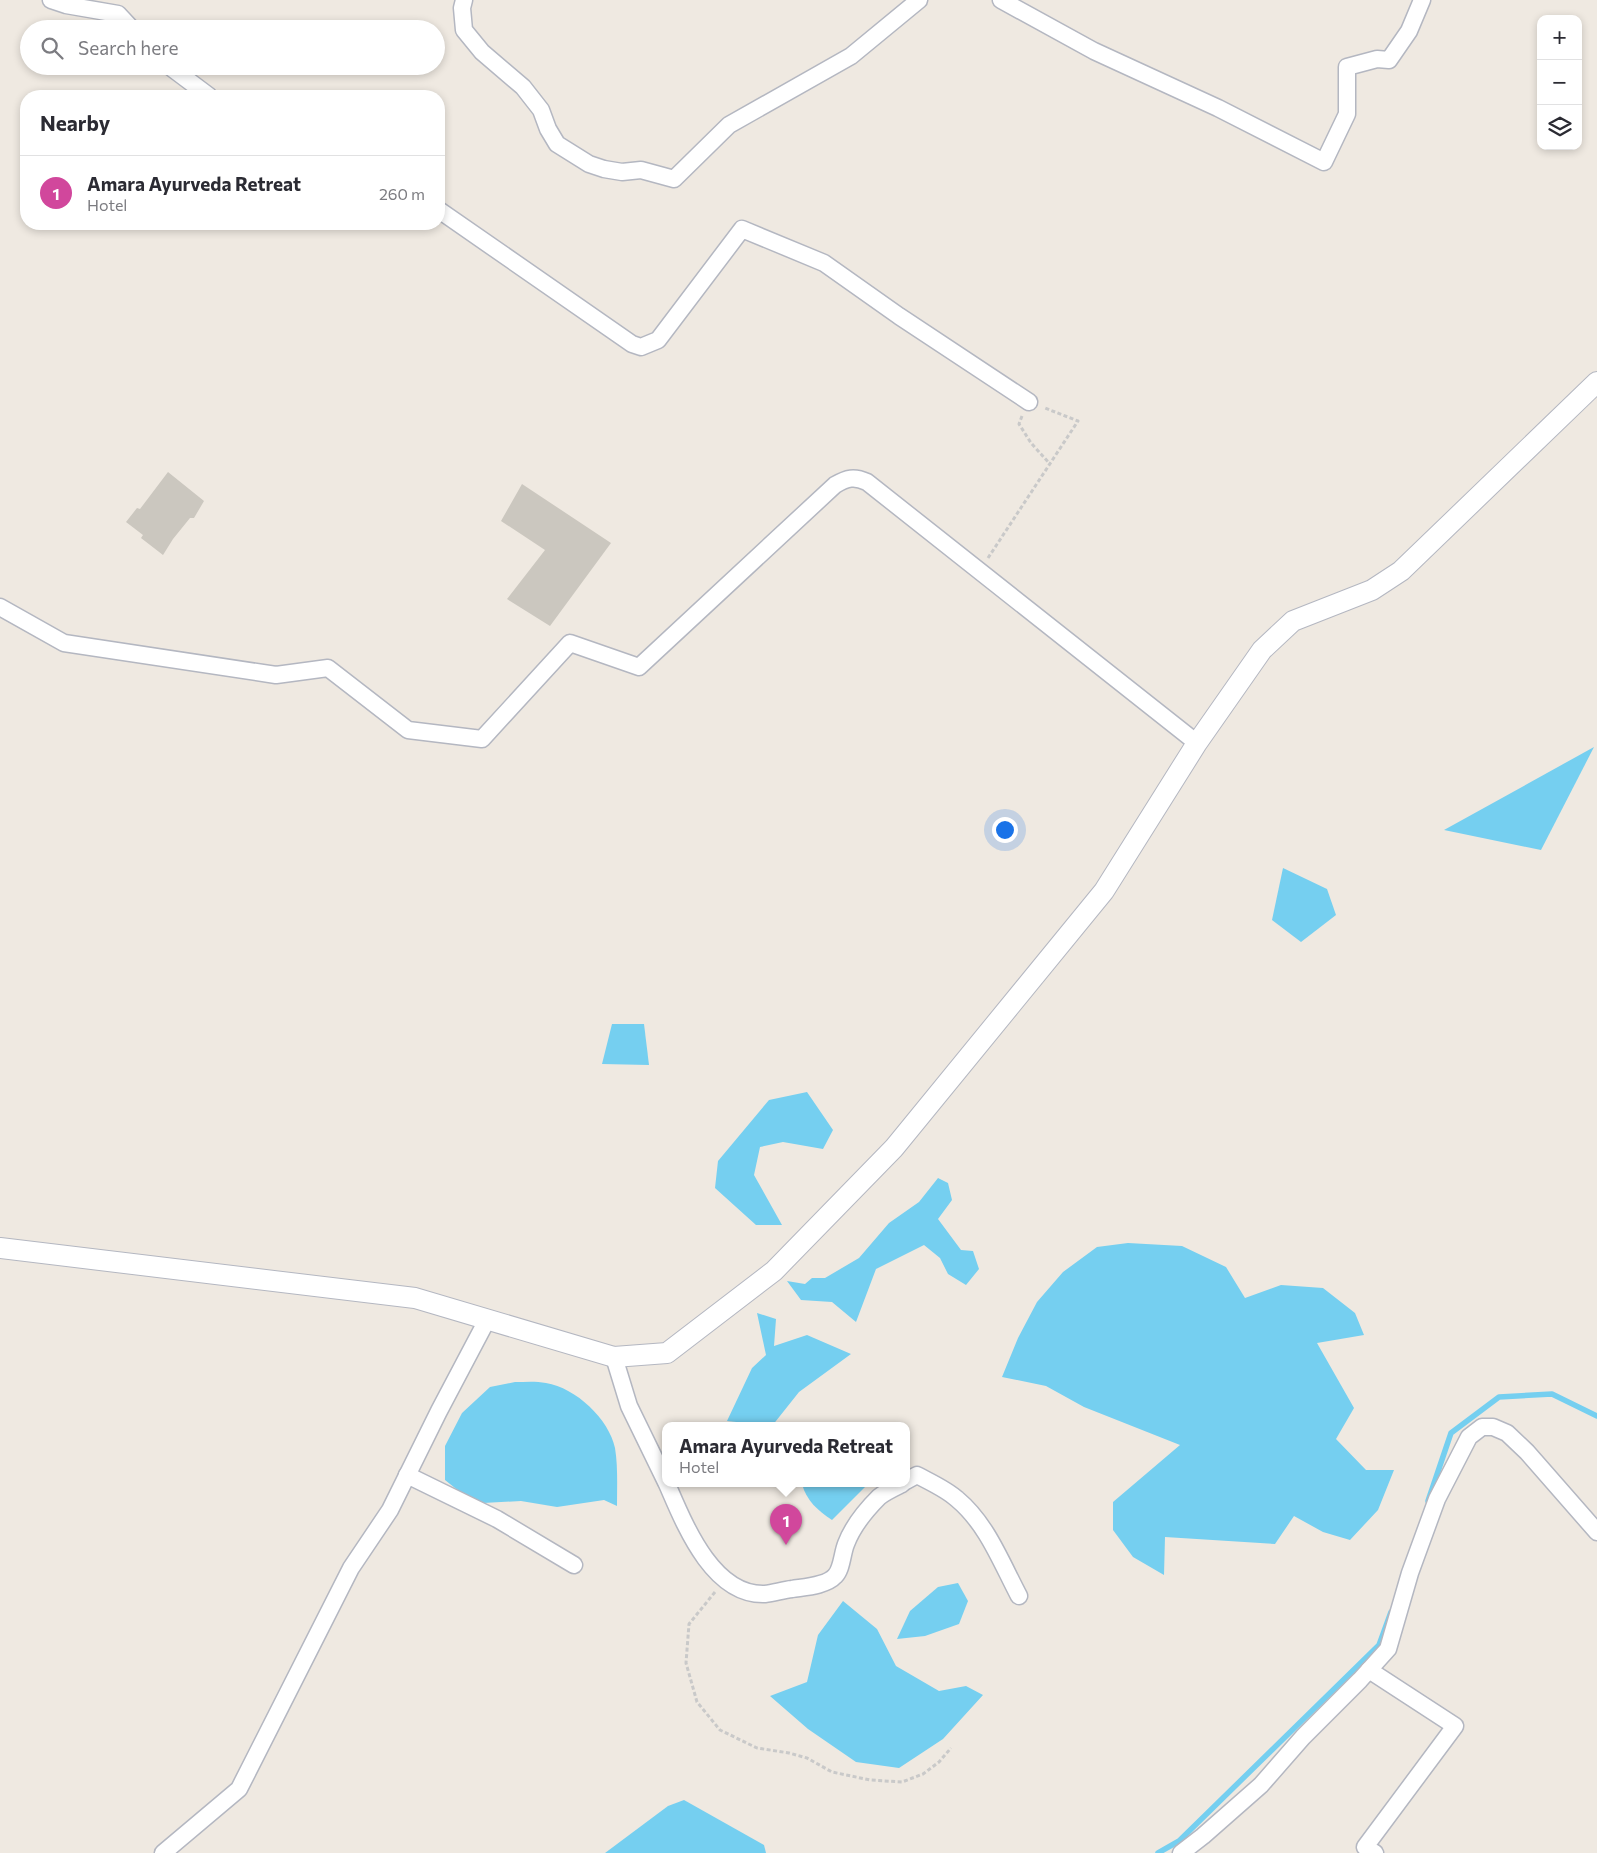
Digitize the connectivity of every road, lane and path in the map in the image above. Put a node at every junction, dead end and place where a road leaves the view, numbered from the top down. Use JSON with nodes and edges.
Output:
{"nodes":[{"id":1,"x":51,"y":0,"type":"edge"},
{"id":2,"x":464,"y":0,"type":"edge"},
{"id":3,"x":919,"y":0,"type":"edge"},
{"id":4,"x":1001,"y":0,"type":"edge"},
{"id":5,"x":1422,"y":0,"type":"edge"},
{"id":6,"x":124,"y":20,"type":"edge"},
{"id":7,"x":181,"y":75,"type":"edge"},
{"id":8,"x":201,"y":90,"type":"edge"},
{"id":9,"x":445,"y":214,"type":"edge"},
{"id":10,"x":1597,"y":382,"type":"edge"},
{"id":11,"x":1029,"y":402,"type":"junction"},
{"id":12,"x":1050,"y":464,"type":"junction"},
{"id":13,"x":979,"y":571,"type":"junction"},
{"id":14,"x":0,"y":607,"type":"edge"},
{"id":15,"x":1198,"y":743,"type":"junction"},
{"id":16,"x":0,"y":1248,"type":"edge"},
{"id":17,"x":487,"y":1320,"type":"junction"},
{"id":18,"x":614,"y":1358,"type":"junction"},
{"id":19,"x":408,"y":1475,"type":"junction"},
{"id":20,"x":662,"y":1475,"type":"edge"},
{"id":21,"x":910,"y":1479,"type":"edge"},
{"id":22,"x":668,"y":1487,"type":"edge"},
{"id":23,"x":896,"y":1487,"type":"edge"},
{"id":24,"x":1597,"y":1532,"type":"edge"},
{"id":25,"x":574,"y":1565,"type":"dead end"},
{"id":26,"x":724,"y":1580,"type":"junction"},
{"id":27,"x":1019,"y":1596,"type":"dead end"},
{"id":28,"x":1369,"y":1670,"type":"junction"},
{"id":29,"x":951,"y":1748,"type":"dead end"},
{"id":30,"x":164,"y":1853,"type":"edge"},
{"id":31,"x":1181,"y":1853,"type":"edge"},
{"id":32,"x":1374,"y":1853,"type":"edge"}],
"edges":[{"from":1,"to":6,"type":"street"},
{"from":2,"to":3,"type":"street"},
{"from":4,"to":5,"type":"street"},
{"from":7,"to":8,"type":"street"},
{"from":9,"to":11,"type":"street"},
{"from":10,"to":15,"type":"street"},
{"from":11,"to":12,"type":"path"},
{"from":11,"to":12,"type":"path"},
{"from":12,"to":13,"type":"path"},
{"from":13,"to":14,"type":"street"},
{"from":13,"to":15,"type":"street"},
{"from":15,"to":18,"type":"street"},
{"from":16,"to":17,"type":"street"},
{"from":17,"to":18,"type":"street"},
{"from":17,"to":19,"type":"street"},
{"from":18,"to":20,"type":"street"},
{"from":19,"to":25,"type":"street"},
{"from":19,"to":30,"type":"street"},
{"from":21,"to":27,"type":"street"},
{"from":22,"to":26,"type":"street"},
{"from":23,"to":26,"type":"street"},
{"from":24,"to":28,"type":"street"},
{"from":26,"to":29,"type":"path"},
{"from":28,"to":31,"type":"street"},
{"from":28,"to":32,"type":"street"}]}
